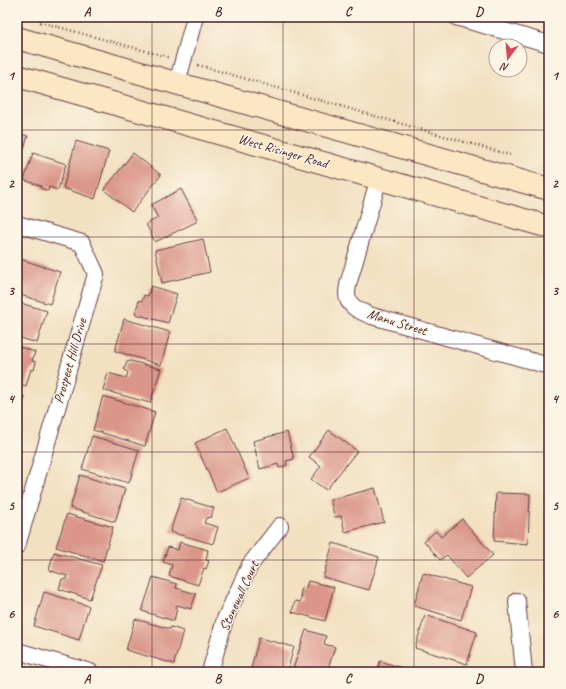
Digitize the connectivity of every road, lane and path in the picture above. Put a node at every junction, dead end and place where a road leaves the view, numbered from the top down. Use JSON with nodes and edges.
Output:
{"nodes":[{"id":1,"x":195,"y":17,"type":"edge"},
{"id":2,"x":456,"y":17,"type":"edge"},
{"id":3,"x":36,"y":21,"type":"dead end"},
{"id":4,"x":492,"y":22,"type":"edge"},
{"id":5,"x":17,"y":38,"type":"edge"},
{"id":6,"x":549,"y":44,"type":"edge"},
{"id":7,"x":183,"y":61,"type":"junction"},
{"id":8,"x":17,"y":76,"type":"edge"},
{"id":9,"x":177,"y":83,"type":"junction"},
{"id":10,"x":512,"y":156,"type":"dead end"},
{"id":11,"x":379,"y":178,"type":"junction"},
{"id":12,"x":549,"y":189,"type":"edge"},
{"id":13,"x":17,"y":224,"type":"edge"},
{"id":14,"x":549,"y":227,"type":"edge"},
{"id":15,"x":549,"y":366,"type":"edge"},
{"id":16,"x":280,"y":526,"type":"dead end"},
{"id":17,"x":17,"y":546,"type":"edge"},
{"id":18,"x":516,"y":601,"type":"dead end"},
{"id":19,"x":17,"y":651,"type":"edge"},
{"id":20,"x":90,"y":672,"type":"edge"},
{"id":21,"x":210,"y":672,"type":"edge"},
{"id":22,"x":524,"y":672,"type":"edge"}],
"edges":[{"from":1,"to":7,"type":"street"},
{"from":2,"to":4,"type":"street"},
{"from":3,"to":7,"type":"path"},
{"from":4,"to":6,"type":"street"},
{"from":5,"to":9,"type":"main road"},
{"from":7,"to":9,"type":"street"},
{"from":7,"to":10,"type":"path"},
{"from":8,"to":11,"type":"main road","name":"West Risinger Road"},
{"from":9,"to":12,"type":"main road"},
{"from":11,"to":14,"type":"main road","name":"West Risinger Road"},
{"from":11,"to":15,"type":"street","name":"Manu Street"},
{"from":13,"to":17,"type":"street","name":"Prospect Hill Drive"},
{"from":16,"to":21,"type":"street","name":"Stonewall Court"},
{"from":18,"to":22,"type":"street"},
{"from":19,"to":20,"type":"street"}]}
